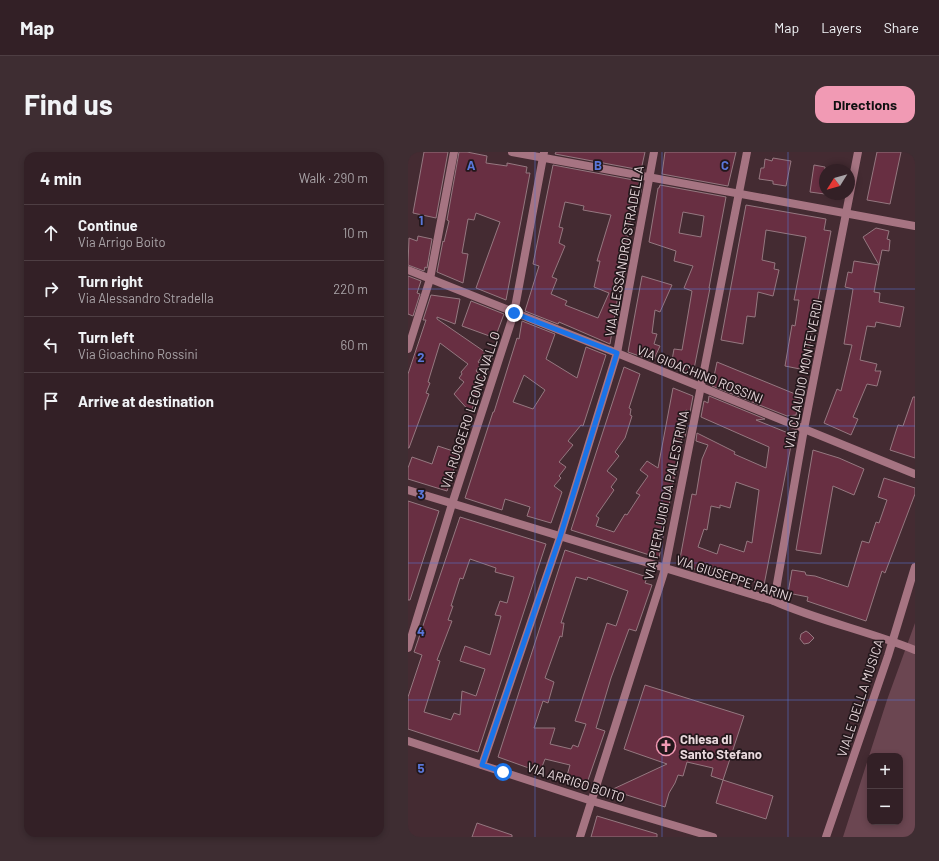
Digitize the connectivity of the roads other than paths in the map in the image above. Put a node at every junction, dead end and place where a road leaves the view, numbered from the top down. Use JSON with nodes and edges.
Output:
{"nodes":[{"id":1,"x":454,"y":152,"type":"edge"},
{"id":2,"x":512,"y":152,"type":"edge"},
{"id":3,"x":654,"y":152,"type":"edge"},
{"id":4,"x":747,"y":152,"type":"edge"},
{"id":5,"x":858,"y":152,"type":"edge"},
{"id":6,"x":544,"y":155,"type":"edge"},
{"id":7,"x":650,"y":176,"type":"junction"},
{"id":8,"x":739,"y":194,"type":"junction"},
{"id":9,"x":846,"y":213,"type":"junction"},
{"id":10,"x":915,"y":226,"type":"edge"},
{"id":11,"x":408,"y":270,"type":"edge"},
{"id":12,"x":430,"y":279,"type":"junction"},
{"id":13,"x":514,"y":313,"type":"junction"},
{"id":14,"x":408,"y":350,"type":"edge"},
{"id":15,"x":617,"y":353,"type":"junction"},
{"id":16,"x":701,"y":388,"type":"junction"},
{"id":17,"x":804,"y":429,"type":"junction"},
{"id":18,"x":915,"y":474,"type":"edge"},
{"id":19,"x":408,"y":490,"type":"edge"},
{"id":20,"x":452,"y":504,"type":"junction"},
{"id":21,"x":560,"y":537,"type":"junction"},
{"id":22,"x":915,"y":567,"type":"edge"},
{"id":23,"x":665,"y":568,"type":"junction"},
{"id":24,"x":774,"y":600,"type":"junction"},
{"id":25,"x":892,"y":641,"type":"junction"},
{"id":26,"x":408,"y":648,"type":"edge"},
{"id":27,"x":915,"y":650,"type":"edge"},
{"id":28,"x":408,"y":742,"type":"edge"},
{"id":29,"x":482,"y":765,"type":"junction"},
{"id":30,"x":592,"y":801,"type":"junction"},
{"id":31,"x":692,"y":834,"type":"edge"},
{"id":32,"x":580,"y":837,"type":"edge"},
{"id":33,"x":713,"y":837,"type":"edge"},
{"id":34,"x":826,"y":837,"type":"edge"}],
"edges":[{"from":1,"to":12,"type":"street"},
{"from":2,"to":6,"type":"street"},
{"from":3,"to":7,"type":"street","name":"VIA ALESSANDRO STRADELLA"},
{"from":4,"to":8,"type":"street","name":"VIA PIERLUIGI DA PALESTRINA"},
{"from":5,"to":9,"type":"street","name":"VIA CLAUDIO MONTEVERDI"},
{"from":6,"to":7,"type":"street"},
{"from":6,"to":13,"type":"street","name":"VIA RUGGERO LEONCAVALLO"},
{"from":7,"to":8,"type":"street"},
{"from":7,"to":15,"type":"street","name":"VIA ALESSANDRO STRADELLA"},
{"from":8,"to":9,"type":"street"},
{"from":8,"to":16,"type":"street","name":"VIA PIERLUIGI DA PALESTRINA"},
{"from":9,"to":10,"type":"street"},
{"from":9,"to":17,"type":"street","name":"VIA CLAUDIO MONTEVERDI"},
{"from":11,"to":12,"type":"street","name":"VIA GIOACHINO ROSSINI"},
{"from":12,"to":13,"type":"street","name":"VIA GIOACHINO ROSSINI"},
{"from":12,"to":14,"type":"street"},
{"from":13,"to":15,"type":"street","name":"VIA GIOACHINO ROSSINI"},
{"from":13,"to":20,"type":"street","name":"VIA RUGGERO LEONCAVALLO"},
{"from":15,"to":16,"type":"street","name":"VIA GIOACHINO ROSSINI"},
{"from":15,"to":21,"type":"street","name":"VIA ALESSANDRO STRADELLA"},
{"from":16,"to":17,"type":"street","name":"VIA GIOACHINO ROSSINI"},
{"from":16,"to":23,"type":"street","name":"VIA PIERLUIGI DA PALESTRINA"},
{"from":17,"to":18,"type":"street","name":"VIA GIOACHINO ROSSINI"},
{"from":17,"to":24,"type":"street","name":"VIA CLAUDIO MONTEVERDI"},
{"from":19,"to":20,"type":"street","name":"VIA GIUSEPPE PARINI"},
{"from":20,"to":21,"type":"street","name":"VIA GIUSEPPE PARINI"},
{"from":20,"to":26,"type":"street","name":"VIA RUGGERO LEONCAVALLO"},
{"from":21,"to":23,"type":"street","name":"VIA GIUSEPPE PARINI"},
{"from":21,"to":29,"type":"street","name":"VIA ALESSANDRO STRADELLA"},
{"from":22,"to":25,"type":"street","name":"VIALE DELLA MUSICA"},
{"from":23,"to":24,"type":"street","name":"VIA GIUSEPPE PARINI"},
{"from":23,"to":30,"type":"street","name":"VIA PIERLUIGI DA PALESTRINA"},
{"from":24,"to":25,"type":"street","name":"VIA GIUSEPPE PARINI"},
{"from":25,"to":27,"type":"street","name":"VIA GIUSEPPE PARINI"},
{"from":25,"to":34,"type":"street","name":"VIALE DELLA MUSICA"},
{"from":28,"to":29,"type":"street","name":"VIA ARRIGO BOITO"},
{"from":29,"to":30,"type":"street","name":"VIA ARRIGO BOITO"},
{"from":30,"to":31,"type":"street","name":"VIA ARRIGO BOITO"},
{"from":30,"to":32,"type":"street","name":"VIA PIERLUIGI DA PALESTRINA"},
{"from":31,"to":33,"type":"street","name":"VIA ARRIGO BOITO"}]}
